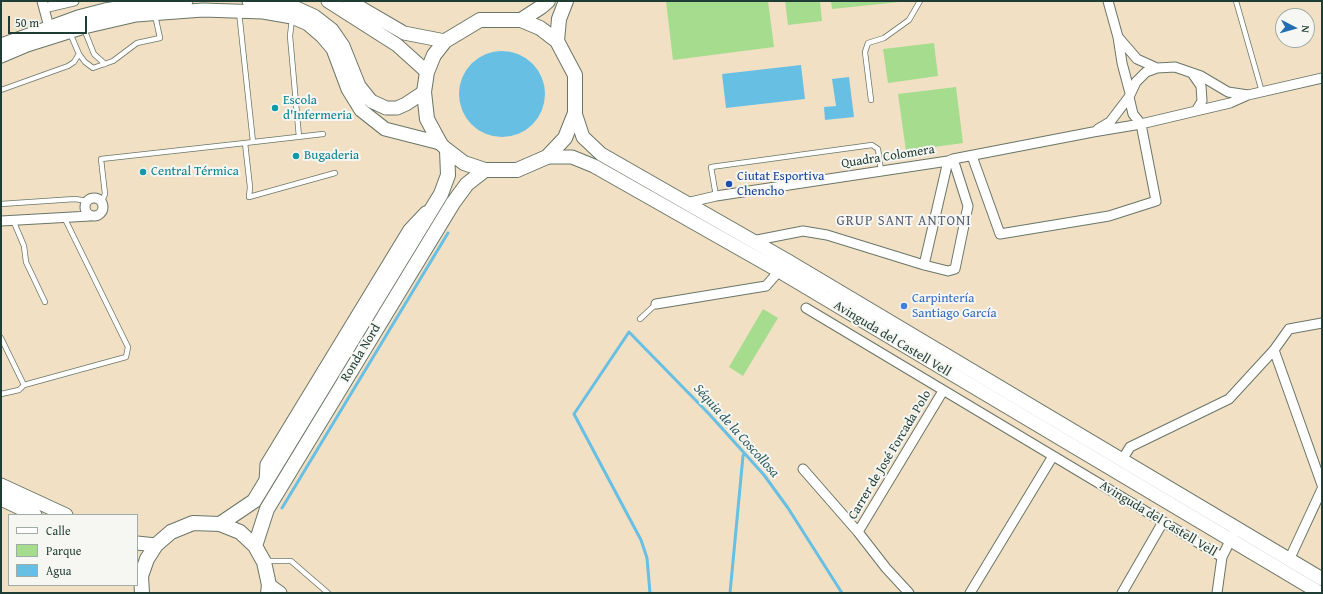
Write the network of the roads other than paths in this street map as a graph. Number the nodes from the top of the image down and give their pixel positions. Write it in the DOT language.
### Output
graph roads {
  1 [pos="74,1"];
  2 [pos="186,1"];
  3 [pos="248,1"];
  4 [pos="328,1"];
  5 [pos="349,1"];
  6 [pos="548,1"];
  7 [pos="566,1"];
  8 [pos="920,1"];
  9 [pos="1108,1"];
  10 [pos="1236,1"];
  11 [pos="135,2"];
  12 [pos="263,2"];
  13 [pos="43,4"];
  14 [pos="239,11"];
  15 [pos="155,13"];
  16 [pos="292,17"];
  17 [pos="521,20"];
  18 [pos="49,27"];
  19 [pos="84,27"];
  20 [pos="69,31"];
  21 [pos="1118,37"];
  22 [pos="445,41"];
  23 [pos="557,41"];
  24 [pos="1,45"];
  25 [pos="79,54"];
  26 [pos="1,56"];
  27 [pos="105,64"];
  28 [pos="1157,68"];
  29 [pos="427,72"];
  30 [pos="1191,72"];
  31 [pos="1322,78"];
  32 [pos="1,90"];
  33 [pos="424,92"];
  34 [pos="1262,92"];
  35 [pos="1130,95"];
  36 [pos="1248,95"];
  37 [pos="871,100"];
  38 [pos="1196,111"];
  39 [pos="576,113"];
  40 [pos="1141,124"];
  41 [pos="1093,132"];
  42 [pos="324,134"];
  43 [pos="299,137"];
  44 [pos="253,142"];
  45 [pos="244,143"];
  46 [pos="443,146"];
  47 [pos="972,156"];
  48 [pos="547,157"];
  49 [pos="951,160"];
  50 [pos="484,170"];
  51 [pos="881,171"];
  52 [pos="335,173"];
  53 [pos="716,196"];
  54 [pos="102,201"];
  55 [pos="686,203"];
  56 [pos="1,204"];
  57 [pos="86,204"];
  58 [pos="66,216"];
  59 [pos="90,216"];
  60 [pos="13,220"];
  61 [pos="1,221"];
  62 [pos="752,241"];
  63 [pos="924,266"];
  64 [pos="779,271"];
  65 [pos="45,302"];
  66 [pos="656,304"];
  67 [pos="806,308"];
  68 [pos="847,312"];
  69 [pos="640,319"];
  70 [pos="1322,323"];
  71 [pos="837,327"];
  72 [pos="1,338"];
  73 [pos="1274,350"];
  74 [pos="24,385"];
  75 [pos="944,391"];
  76 [pos="1,394"];
  77 [pos="1053,456"];
  78 [pos="1122,460"];
  79 [pos="803,469"];
  80 [pos="1,485"];
  81 [pos="1322,485"];
  82 [pos="1322,489"];
  83 [pos="1,499"];
  84 [pos="33,514"];
  85 [pos="64,514"];
  86 [pos="1163,522"];
  87 [pos="220,524"];
  88 [pos="858,532"];
  89 [pos="1233,534"];
  90 [pos="138,543"];
  91 [pos="156,545"];
  92 [pos="256,546"];
  93 [pos="1222,557"];
  94 [pos="264,562"];
  95 [pos="1286,566"];
  96 [pos="139,574"];
  97 [pos="1322,579"];
  98 [pos="273,590"];
  99 [pos="142,593"];
  100 [pos="328,593"];
  101 [pos="910,593"];
  102 [pos="970,593"];
  103 [pos="1122,593"];
  104 [pos="1217,593"];
  105 [pos="1320,593"];
  1 -- 13 [label="street"];
  2 -- 11 [label="main road"];
  3 -- 12 [label="main road"];
  4 -- 29 [label="main road"];
  5 -- 22 [label="main road"];
  6 -- 17 [label="main road"];
  7 -- 23 [label="main road"];
  8 -- 37 [label="lane"];
  9 -- 21 [label="street"];
  10 -- 34 [label="lane"];
  11 -- 18 [label="main road"];
  12 -- 33 [label="main road"];
  13 -- 18 [label="street"];
  14 -- 15 [label="main road"];
  14 -- 16 [label="main road"];
  14 -- 44 [label="lane"];
  15 -- 19 [label="main road"];
  15 -- 27 [label="lane"];
  16 -- 43 [label="lane"];
  16 -- 46 [label="main road"];
  17 -- 22 [label="main road"];
  17 -- 23 [label="main road"];
  18 -- 24 [label="main road"];
  19 -- 20 [label="main road"];
  19 -- 27 [label="lane"];
  20 -- 25 [label="lane"];
  20 -- 26 [label="main road"];
  21 -- 28 [label="street"];
  21 -- 35 [label="street"];
  22 -- 29 [label="main road"];
  23 -- 39 [label="main road"];
  25 -- 27 [label="lane"];
  25 -- 32 [label="lane"];
  28 -- 30 [label="street, Quadra Colomera"];
  28 -- 35 [label="street, Quadra Colomera"];
  29 -- 33 [label="main road"];
  30 -- 36 [label="street, Quadra Colomera"];
  30 -- 38 [label="street"];
  31 -- 34 [label="street, Quadra Colomera"];
  33 -- 46 [label="main road"];
  34 -- 36 [label="street, Quadra Colomera"];
  35 -- 40 [label="street"];
  35 -- 41 [label="street, Quadra Colomera"];
  36 -- 38 [label="street, Quadra Colomera"];
  38 -- 40 [label="street, Quadra Colomera"];
  39 -- 48 [label="main road"];
  39 -- 55 [label="main road, Avinguda del Castell Vell"];
  40 -- 41 [label="street, Quadra Colomera"];
  40 -- 47 [label="street"];
  41 -- 47 [label="street, Quadra Colomera"];
  42 -- 43 [label="lane"];
  43 -- 44 [label="lane"];
  44 -- 45 [label="lane"];
  45 -- 52 [label="lane"];
  45 -- 54 [label="lane"];
  46 -- 50 [label="main road"];
  46 -- 87 [label="main road, Ronda Nord"];
  47 -- 49 [label="street, Quadra Colomera"];
  48 -- 50 [label="main road"];
  48 -- 64 [label="main road, Avinguda del Castell Vell"];
  49 -- 51 [label="street, Quadra Colomera"];
  49 -- 63 [label="street"];
  49 -- 63 [label="street"];
  50 -- 92 [label="main road, Ronda Nord"];
  51 -- 53 [label="street, Quadra Colomera"];
  51 -- 53 [label="lane"];
  53 -- 55 [label="street, Quadra Colomera"];
  54 -- 57 [label="street"];
  54 -- 59 [label="street"];
  55 -- 62 [label="main road, Avinguda del Castell Vell"];
  56 -- 57 [label="lane"];
  57 -- 58 [label="street"];
  57 -- 59 [label="street"];
  58 -- 59 [label="street"];
  58 -- 60 [label="street"];
  58 -- 74 [label="lane"];
  60 -- 61 [label="street"];
  60 -- 65 [label="lane"];
  62 -- 63 [label="street"];
  62 -- 78 [label="main road, Avinguda del Castell Vell"];
  64 -- 66 [label="street"];
  64 -- 68 [label="main road, Avinguda del Castell Vell"];
  66 -- 69 [label="lane"];
  67 -- 71 [label="street, Avinguda del Castell Vell"];
  68 -- 71 [label="street"];
  68 -- 89 [label="main road, Avinguda del Castell Vell"];
  70 -- 73 [label="street"];
  71 -- 75 [label="street, Avinguda del Castell Vell"];
  72 -- 74 [label="lane"];
  73 -- 78 [label="street"];
  73 -- 81 [label="street"];
  74 -- 76 [label="lane"];
  75 -- 77 [label="street, Avinguda del Castell Vell"];
  75 -- 88 [label="street, Carrer de José Forcada Polo"];
  77 -- 86 [label="street, Avinguda del Castell Vell"];
  77 -- 102 [label="street"];
  78 -- 89 [label="main road, Avinguda del Castell Vell"];
  79 -- 88 [label="street"];
  80 -- 85 [label="main road"];
  82 -- 95 [label="street"];
  83 -- 84 [label="main road"];
  86 -- 93 [label="street, Avinguda del Castell Vell"];
  86 -- 103 [label="street"];
  87 -- 91 [label="main road"];
  87 -- 92 [label="main road"];
  88 -- 101 [label="street"];
  89 -- 93 [label="street"];
  89 -- 95 [label="main road, Avinguda del Castell Vell"];
  90 -- 91 [label="main road"];
  91 -- 96 [label="main road"];
  92 -- 94 [label="main road"];
  93 -- 104 [label="street"];
  94 -- 98 [label="main road"];
  94 -- 100 [label="lane"];
  95 -- 97 [label="main road, Avinguda del Castell Vell"];
  95 -- 105 [label="main road, Avinguda del Castell Vell"];
  96 -- 99 [label="main road"];
}
